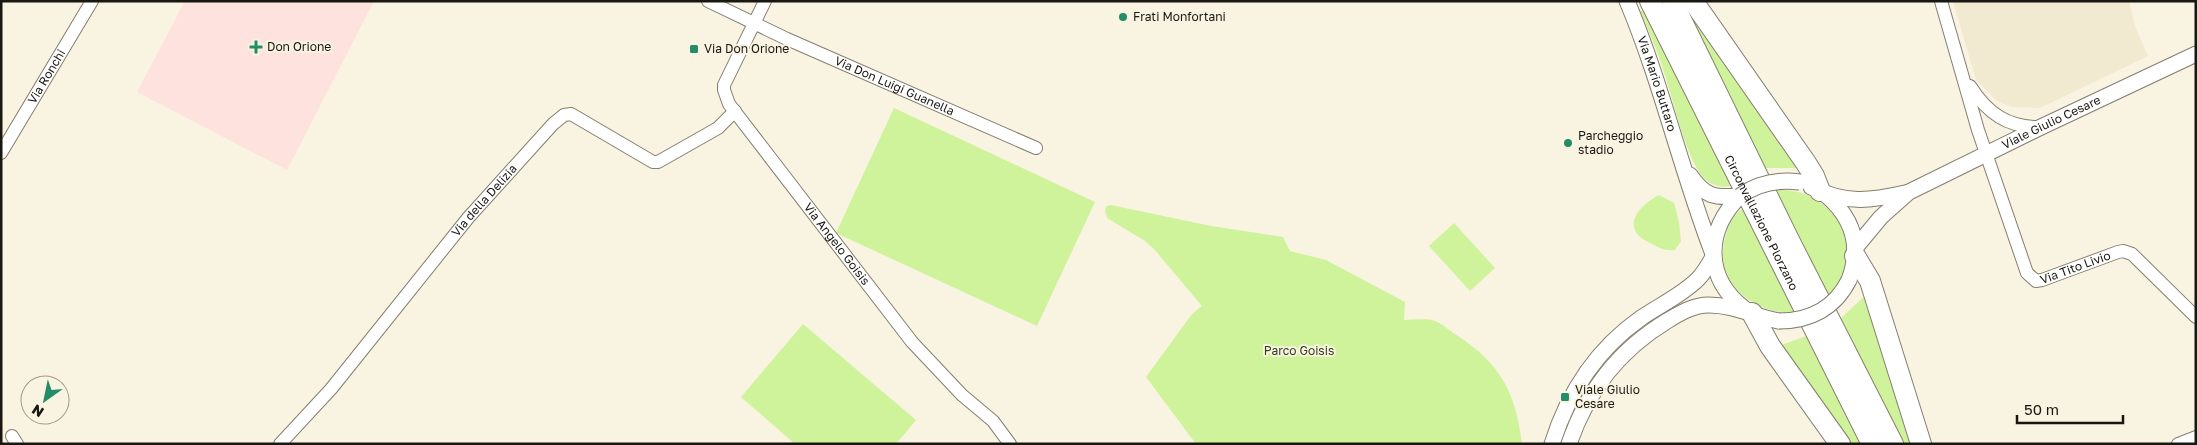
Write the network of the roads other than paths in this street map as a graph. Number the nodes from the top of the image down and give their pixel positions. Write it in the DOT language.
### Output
graph roads {
  1 [pos="92,1"];
  2 [pos="708,1"];
  3 [pos="765,1"];
  4 [pos="1627,1"];
  5 [pos="1650,1"];
  6 [pos="1672,1"];
  7 [pos="1693,1"];
  8 [pos="1941,1"];
  9 [pos="754,23"];
  10 [pos="2196,54"];
  11 [pos="1963,75"];
  12 [pos="735,111"];
  13 [pos="2041,126"];
  14 [pos="1036,148"];
  15 [pos="1,153"];
  16 [pos="1985,154"];
  17 [pos="1683,165"];
  18 [pos="1822,192"];
  19 [pos="1909,192"];
  20 [pos="1740,196"];
  21 [pos="1856,252"];
  22 [pos="1713,256"];
  23 [pos="1750,312"];
  24 [pos="2196,317"];
  25 [pos="2196,437"];
  26 [pos="280,444"];
  27 [pos="1010,444"];
  28 [pos="1552,444"];
  29 [pos="1569,444"];
  30 [pos="1840,444"];
  31 [pos="1872,444"];
  32 [pos="1893,444"];
  33 [pos="1921,444"];
  34 [pos="2178,444"];
  1 -- 15 [label="street, Via Ronchi"];
  2 -- 9 [label="street"];
  3 -- 9 [label="street, Via Angelo Goisis"];
  4 -- 17 [label="street, Via Mario Buttaro"];
  5 -- 31 [label="highway, Circonvallazione Plorzano"];
  6 -- 32 [label="highway, Circonvallazione Plorzano"];
  7 -- 18 [label="highway"];
  8 -- 11 [label="street"];
  9 -- 12 [label="street, Via Angelo Goisis"];
  9 -- 14 [label="street, Via Don Luigi Guanella"];
  10 -- 13 [label="street, Viale Giulio Cesare"];
  11 -- 13 [label="street"];
  11 -- 16 [label="street"];
  12 -- 26 [label="street, Via della Delizia"];
  12 -- 27 [label="street, Via Angelo Goisis"];
  13 -- 16 [label="street, Viale Giulio Cesare"];
  16 -- 19 [label="street, Viale Giulio Cesare"];
  16 -- 24 [label="street, Via Tito Livio"];
  17 -- 20 [label="street, Via Mario Buttaro"];
  17 -- 22 [label="street, Via Mario Buttaro"];
  18 -- 19 [label="street, Viale Giulio Cesare"];
  18 -- 20 [label="street, Viale Giulio Cesare, bridge"];
  18 -- 21 [label="street, Viale Giulio Cesare"];
  19 -- 21 [label="street, Viale Giulio Cesare"];
  20 -- 22 [label="street, Viale Giulio Cesare"];
  21 -- 23 [label="street, Viale Giulio Cesare, bridge"];
  21 -- 33 [label="highway"];
  22 -- 23 [label="street, Viale Giulio Cesare"];
  22 -- 28 [label="street, Viale Giulio Cesare"];
  23 -- 29 [label="street, Viale Giulio Cesare"];
  23 -- 30 [label="highway"];
  25 -- 34 [label="street"];
}
